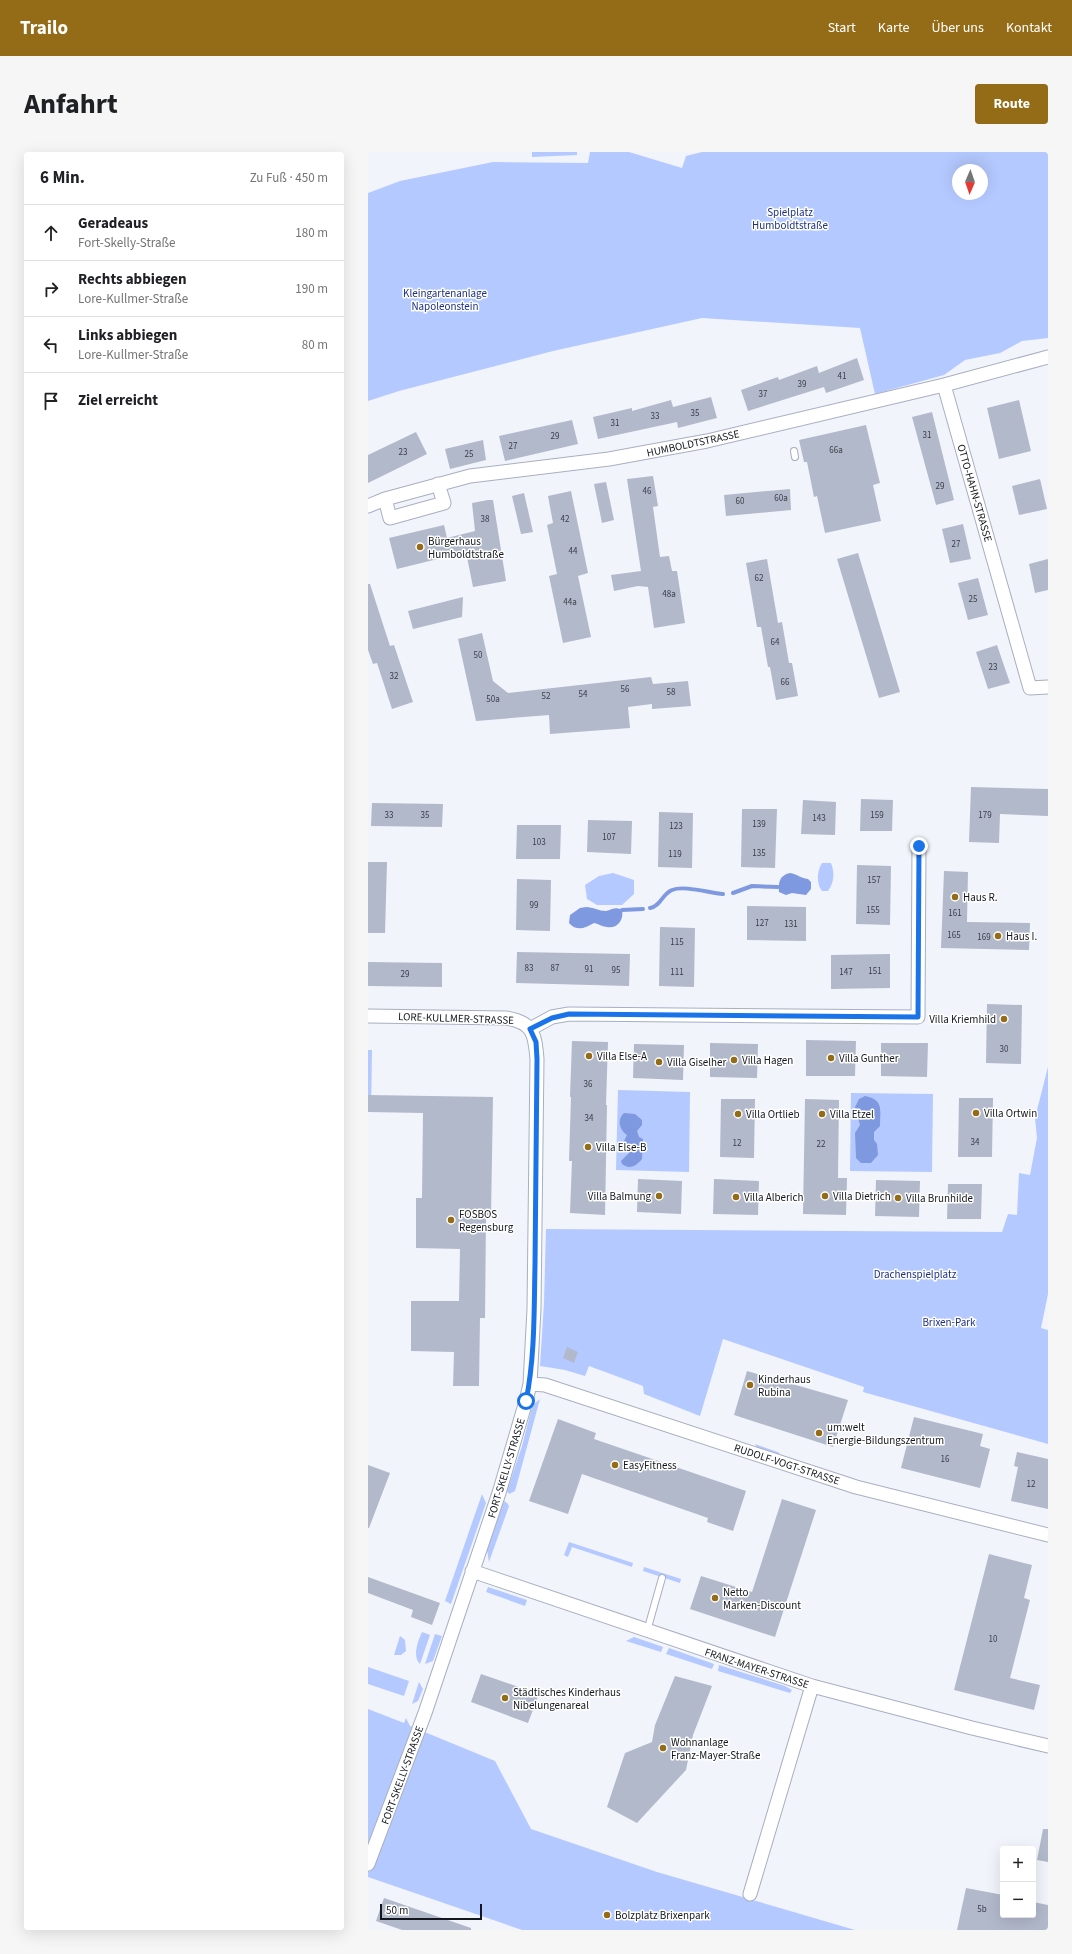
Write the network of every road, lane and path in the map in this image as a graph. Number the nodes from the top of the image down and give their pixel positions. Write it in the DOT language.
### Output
graph roads {
  1 [pos="1048,356"];
  2 [pos="944,385"];
  3 [pos="438,484"];
  4 [pos="385,499"];
  5 [pos="368,506"];
  6 [pos="1048,687"];
  7 [pos="919,846"];
  8 [pos="368,1016"];
  9 [pos="530,1029"];
  10 [pos="530,1384"];
  11 [pos="1048,1536"];
  12 [pos="472,1571"];
  13 [pos="662,1578"];
  14 [pos="647,1631"];
  15 [pos="812,1686"];
  16 [pos="1048,1746"];
  17 [pos="368,1864"];
  18 [pos="750,1894"];
  1 -- 2 [label="street"];
  2 -- 3 [label="street, HUMBOLDTSTRASSE"];
  2 -- 6 [label="street, OTTO-HAHN-STRASSE"];
  3 -- 4 [label="street, HUMBOLDTSTRASSE"];
  3 -- 4 [label="street"];
  4 -- 5 [label="street, HUMBOLDTSTRASSE"];
  7 -- 9 [label="street"];
  8 -- 9 [label="street, LORE-KULLMER-STRASSE"];
  9 -- 10 [label="street, FORT-SKELLY-STRASSE"];
  10 -- 11 [label="street, RUDOLF-VOGT-STRASSE"];
  10 -- 12 [label="street, FORT-SKELLY-STRASSE"];
  12 -- 14 [label="street, FRANZ-MAYER-STRASSE"];
  12 -- 17 [label="street, FORT-SKELLY-STRASSE"];
  13 -- 14 [label="lane"];
  14 -- 15 [label="street, FRANZ-MAYER-STRASSE"];
  15 -- 16 [label="street, FRANZ-MAYER-STRASSE"];
  15 -- 18 [label="street"];
}
